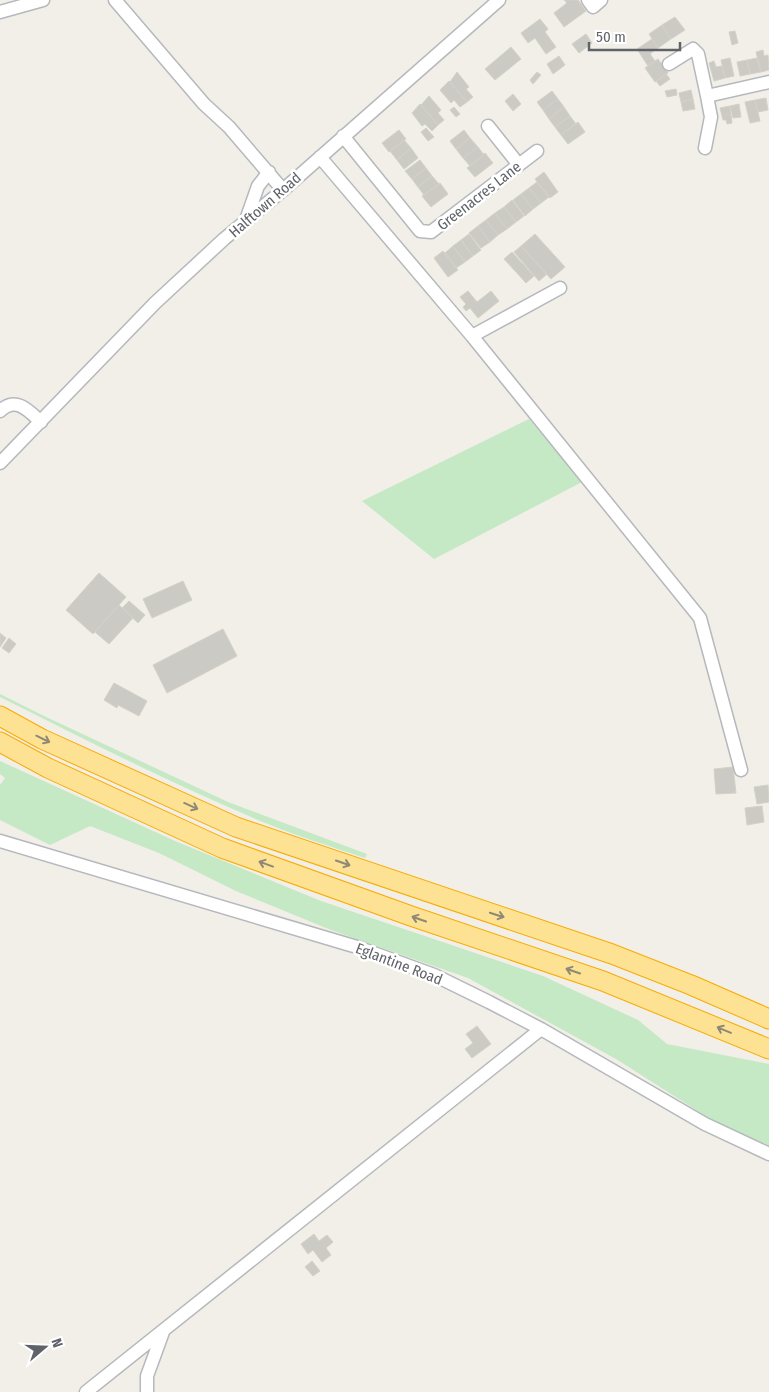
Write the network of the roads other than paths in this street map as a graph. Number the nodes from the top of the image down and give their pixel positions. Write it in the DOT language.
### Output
graph roads {
  1 [pos="43,0"];
  2 [pos="115,0"];
  3 [pos="499,0"];
  4 [pos="588,0"];
  5 [pos="601,0"];
  6 [pos="0,12"];
  7 [pos="669,64"];
  8 [pos="769,82"];
  9 [pos="706,96"];
  10 [pos="488,126"];
  11 [pos="343,136"];
  12 [pos="705,148"];
  13 [pos="536,151"];
  14 [pos="320,157"];
  15 [pos="519,165"];
  16 [pos="269,172"];
  17 [pos="283,190"];
  18 [pos="246,221"];
  19 [pos="560,288"];
  20 [pos="472,336"];
  21 [pos="0,411"];
  22 [pos="41,422"];
  23 [pos="0,463"];
  24 [pos="0,716"];
  25 [pos="0,742"];
  26 [pos="741,770"];
  27 [pos="0,841"];
  28 [pos="769,1019"];
  29 [pos="541,1029"];
  30 [pos="769,1049"];
  31 [pos="769,1154"];
  32 [pos="162,1332"];
  33 [pos="86,1392"];
  34 [pos="148,1392"];
  1 -- 6 [label="street"];
  2 -- 16 [label="street"];
  3 -- 11 [label="street, Halftown Road"];
  4 -- 5 [label="street"];
  7 -- 9 [label="street"];
  8 -- 9 [label="street"];
  9 -- 12 [label="street"];
  10 -- 15 [label="street"];
  11 -- 14 [label="street, Halftown Road"];
  11 -- 15 [label="street, Greenacres Lane"];
  13 -- 15 [label="street, Greenacres Lane"];
  14 -- 17 [label="street, Halftown Road"];
  14 -- 20 [label="street"];
  16 -- 17 [label="street"];
  16 -- 18 [label="street"];
  17 -- 18 [label="street, Halftown Road"];
  18 -- 22 [label="street, Halftown Road"];
  19 -- 20 [label="street"];
  20 -- 26 [label="street"];
  21 -- 22 [label="street"];
  22 -- 23 [label="street, Halftown Road"];
  24 -- 28 [label="highway, one-way"];
  30 -- 25 [label="highway, one-way"];
  27 -- 29 [label="street, Eglantine Road"];
  29 -- 31 [label="street, Eglantine Road"];
  29 -- 32 [label="street"];
  32 -- 33 [label="street"];
  32 -- 34 [label="street"];
}
